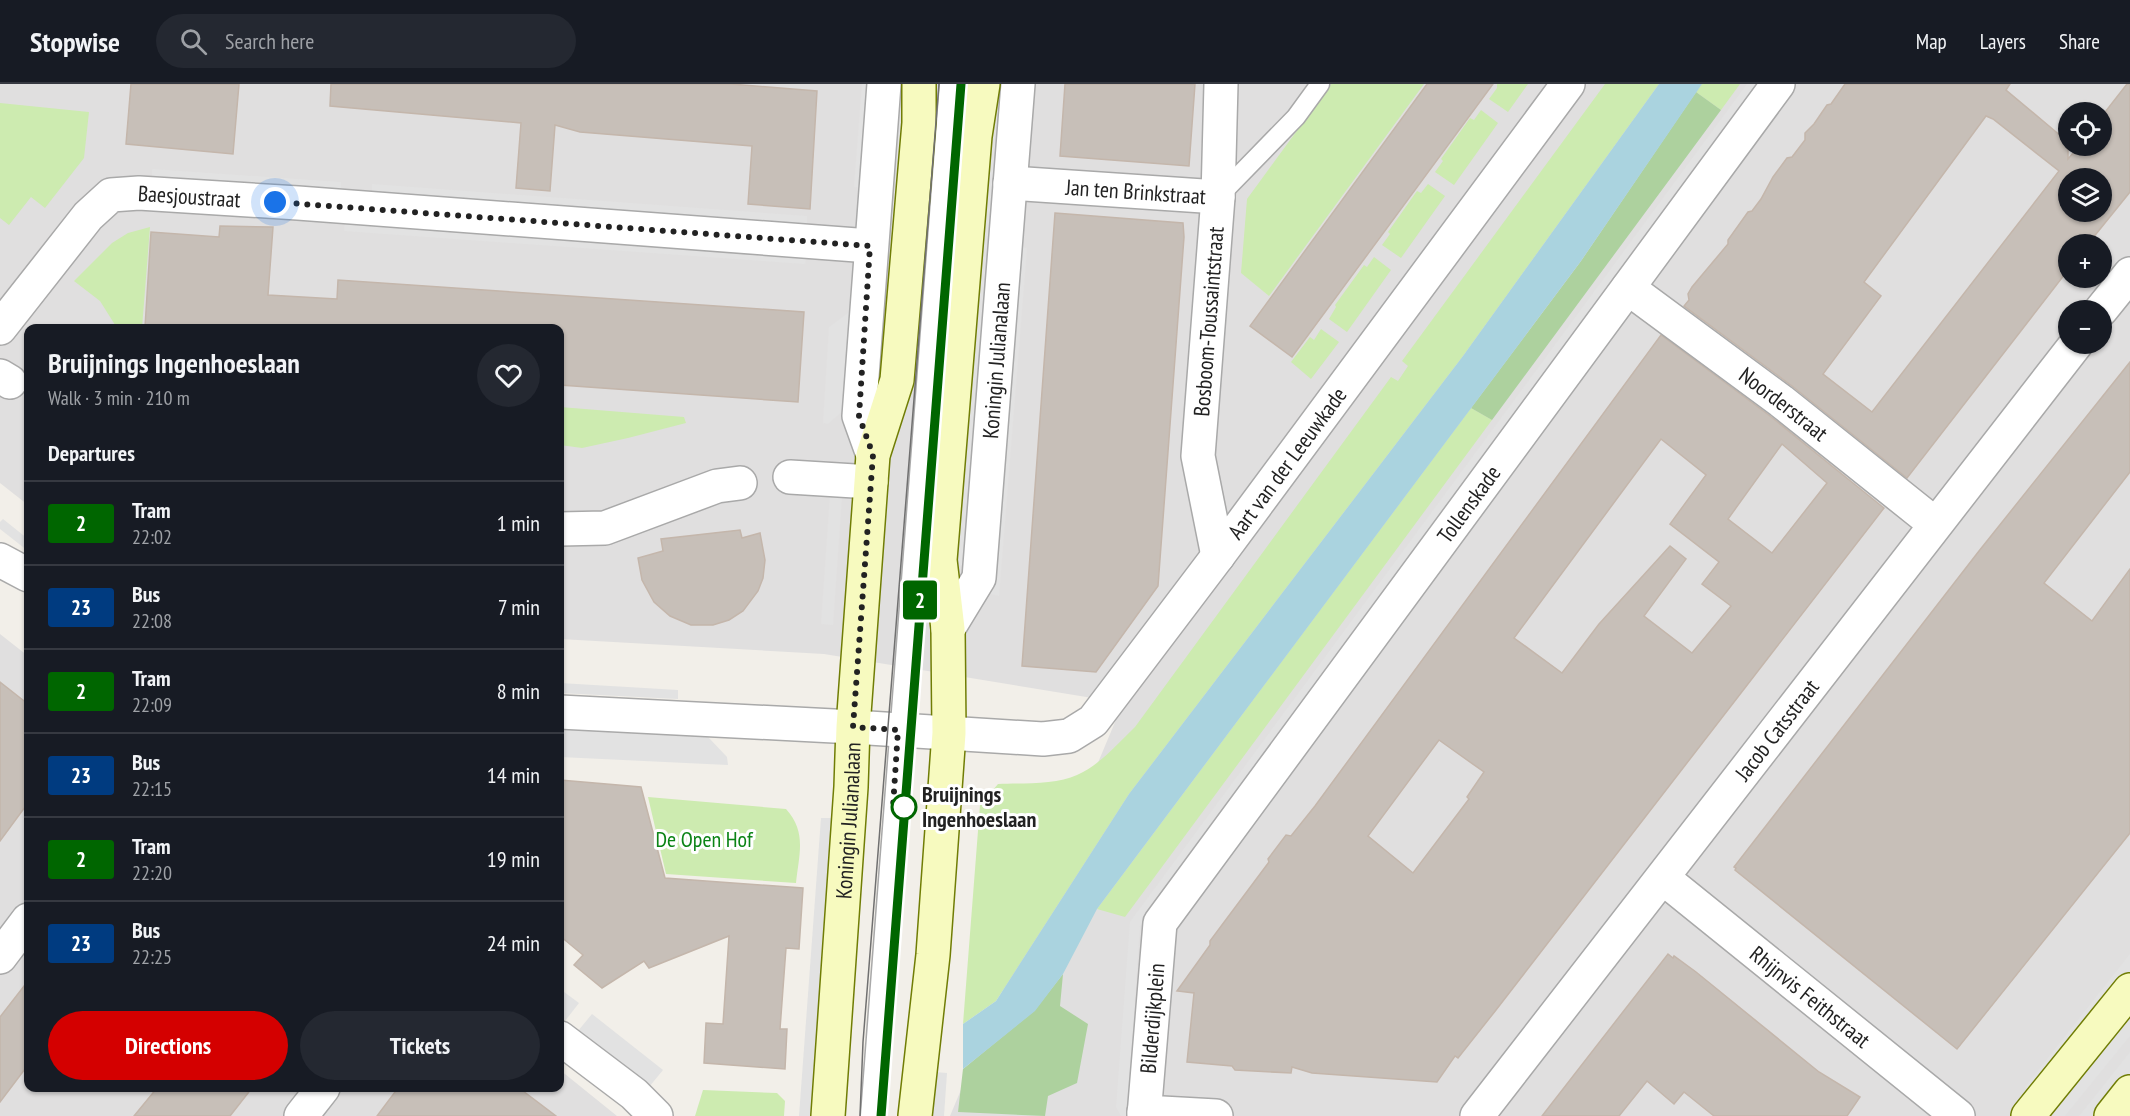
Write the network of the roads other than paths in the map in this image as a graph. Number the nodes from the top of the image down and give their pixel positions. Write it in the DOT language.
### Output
graph roads {
  1 [pos="884,84"];
  2 [pos="919,84"];
  3 [pos="949,84"];
  4 [pos="983,84"];
  5 [pos="1018,84"];
  6 [pos="1221,84"];
  7 [pos="1320,84"];
  8 [pos="1568,84"];
  9 [pos="1778,84"];
  10 [pos="1010,183"];
  11 [pos="1218,197"];
  12 [pos="870,246"];
  13 [pos="2130,274"];
  14 [pos="1628,288"];
  15 [pos="10,294"];
  16 [pos="2109,300"];
  17 [pos="0,328"];
  18 [pos="2068,354"];
  19 [pos="872,469"];
  20 [pos="790,477"];
  21 [pos="740,483"];
  22 [pos="1935,524"];
  23 [pos="564,529"];
  24 [pos="1218,556"];
  25 [pos="0,560"];
  26 [pos="24,573"];
  27 [pos="948,629"];
  28 [pos="564,712"];
  29 [pos="853,727"];
  30 [pos="898,730"];
  31 [pos="949,733"];
  32 [pos="1663,878"];
  33 [pos="1160,923"];
  34 [pos="24,925"];
  35 [pos="0,957"];
  36 [pos="2130,990"];
  37 [pos="564,1041"];
  38 [pos="320,1092"];
  39 [pos="2130,1092"];
  40 [pos="645,1105"];
  41 [pos="1144,1114"];
  42 [pos="301,1116"];
  43 [pos="828,1116"];
  44 [pos="870,1116"];
  45 [pos="915,1116"];
  46 [pos="1216,1116"];
  47 [pos="1477,1116"];
  48 [pos="1958,1116"];
  49 [pos="2028,1116"];
  50 [pos="2111,1116"];
  1 -- 12 [label="street, Koningin Julianalaan"];
  2 -- 19 [label="main road, Koningin Julianalaan"];
  3 -- 30 [label="lane, Koningin Julianalaan"];
  4 -- 27 [label="main road, Koningin Julianalaan"];
  5 -- 10 [label="street, Koningin Julianalaan"];
  6 -- 11 [label="street, Bosboom-Toussaintstraat"];
  7 -- 11 [label="lane, Jan ten Brinkstraat"];
  8 -- 24 [label="street, Aart van der Leeuwkade"];
  9 -- 14 [label="street, Tollenskade"];
  10 -- 11 [label="street, Jan ten Brinkstraat"];
  10 -- 27 [label="street, Koningin Julianalaan"];
  11 -- 24 [label="street, Bosboom-Toussaintstraat"];
  12 -- 15 [label="street, Baesjoustraat"];
  12 -- 19 [label="street, Koningin Julianalaan"];
  13 -- 16 [label="street"];
  14 -- 22 [label="street, Noorderstraat"];
  14 -- 33 [label="street, Tollenskade"];
  15 -- 17 [label="street, Baesjoustraat"];
  18 -- 22 [label="street, Jacob Catsstraat"];
  19 -- 20 [label="street"];
  19 -- 29 [label="main road, Koningin Julianalaan"];
  21 -- 23 [label="street"];
  22 -- 32 [label="street, Jacob Catsstraat"];
  24 -- 31 [label="street, Aart van der Leeuwkade"];
  25 -- 26 [label="street"];
  27 -- 31 [label="main road, Koningin Julianalaan"];
  28 -- 29 [label="street"];
  29 -- 30 [label="street, Aart van der Leeuwkade"];
  29 -- 43 [label="main road, Koningin Julianalaan"];
  30 -- 31 [label="street, Aart van der Leeuwkade"];
  30 -- 44 [label="lane, Koningin Julianalaan"];
  31 -- 45 [label="main road, Koningin Julianalaan"];
  32 -- 47 [label="street, Jacob Catsstraat"];
  32 -- 48 [label="street, Rhijnvis Feithstraat"];
  33 -- 41 [label="street, Bilderdijkplein"];
  34 -- 35 [label="street"];
  36 -- 49 [label="main road"];
  37 -- 40 [label="street"];
  38 -- 42 [label="street"];
  39 -- 50 [label="main road"];
  41 -- 46 [label="street"];
}
